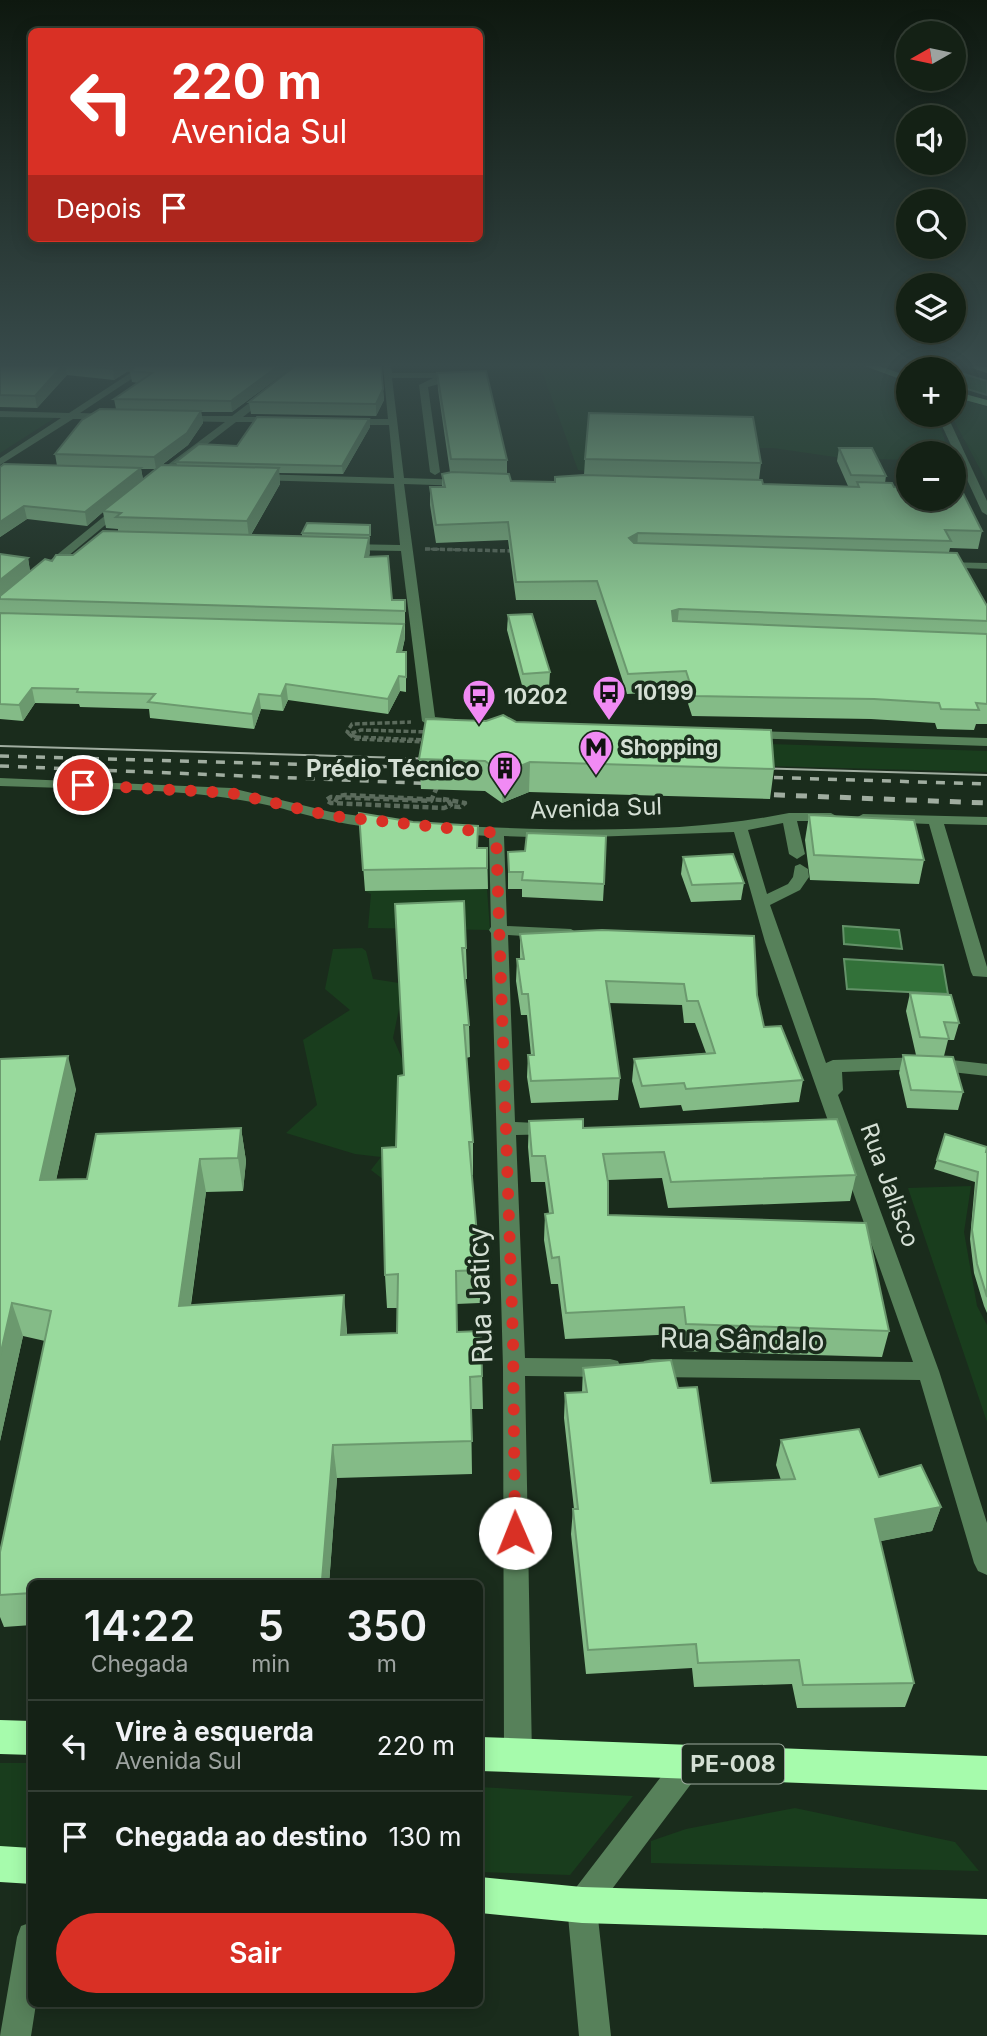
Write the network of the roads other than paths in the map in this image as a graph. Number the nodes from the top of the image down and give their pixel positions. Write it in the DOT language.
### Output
graph roads {
  1 [pos="178,461"];
  2 [pos="398,461"];
  3 [pos="433,461"];
  4 [pos="963,461"];
  5 [pos="0,471"];
  6 [pos="13,472"];
  7 [pos="435,472"];
  8 [pos="147,475"];
  9 [pos="160,475"];
  10 [pos="173,475"];
  11 [pos="240,477"];
  12 [pos="399,481"];
  13 [pos="482,484"];
  14 [pos="141,491"];
  15 [pos="967,496"];
  16 [pos="980,497"];
  17 [pos="131,499"];
  18 [pos="987,512"];
  19 [pos="83,539"];
  20 [pos="96,539"];
  21 [pos="339,546"];
  22 [pos="406,548"];
  23 [pos="933,565"];
  24 [pos="987,566"];
  25 [pos="41,573"];
  26 [pos="404,633"];
  27 [pos="418,633"];
  28 [pos="461,722"];
  29 [pos="737,734"];
  30 [pos="987,742"];
  31 [pos="0,782"];
  32 [pos="562,817"];
  33 [pos="789,817"];
  34 [pos="935,819"];
  35 [pos="987,821"];
  36 [pos="392,824"];
  37 [pos="740,827"];
  38 [pos="441,829"];
  39 [pos="496,833"];
  40 [pos="561,834"];
  41 [pos="762,903"];
  42 [pos="498,930"];
  43 [pos="594,934"];
  44 [pos="987,972"];
  45 [pos="987,1070"];
  46 [pos="835,1108"];
  47 [pos="507,1128"];
  48 [pos="577,1129"];
  49 [pos="815,1133"];
  50 [pos="843,1133"];
  51 [pos="514,1367"];
  52 [pos="928,1371"];
  53 [pos="987,1563"];
  54 [pos="0,1737"];
  55 [pos="28,1738"];
  56 [pos="483,1754"];
  57 [pos="518,1756"];
  58 [pos="690,1762"];
  59 [pos="987,1773"];
  60 [pos="0,1864"];
  61 [pos="28,1866"];
  62 [pos="483,1895"];
  63 [pos="582,1905"];
  64 [pos="987,1917"];
  65 [pos="28,1960"];
  66 [pos="15,2036"];
  67 [pos="595,2036"];
  1 -- 9 [label="street"];
  2 -- 12 [label="street"];
  3 -- 7 [label="street"];
  4 -- 16 [label="street"];
  5 -- 6 [label="street"];
  8 -- 9 [label="street"];
  9 -- 10 [label="street"];
  9 -- 14 [label="street"];
  11 -- 12 [label="street"];
  12 -- 13 [label="street"];
  12 -- 22 [label="street"];
  15 -- 16 [label="street"];
  16 -- 18 [label="street"];
  17 -- 19 [label="street"];
  19 -- 20 [label="street"];
  19 -- 25 [label="street"];
  21 -- 22 [label="street"];
  22 -- 27 [label="street"];
  23 -- 24 [label="street"];
  26 -- 27 [label="street"];
  27 -- 28 [label="street"];
  29 -- 30 [label="street"];
  31 -- 36 [label="street"];
  32 -- 40 [label="street"];
  33 -- 34 [label="street, Avenida Sul"];
  33 -- 37 [label="street, Avenida Sul"];
  33 -- 41 [label="street"];
  34 -- 35 [label="street, Avenida Sul"];
  34 -- 44 [label="street"];
  37 -- 40 [label="street, Avenida Sul"];
  37 -- 41 [label="street, Rua Jalisco"];
  38 -- 39 [label="street, Avenida Sul"];
  39 -- 40 [label="street, Avenida Sul"];
  39 -- 42 [label="street, Rua Jaticy"];
  41 -- 46 [label="street, Rua Jalisco"];
  42 -- 43 [label="street"];
  42 -- 47 [label="street, Rua Jaticy"];
  45 -- 46 [label="street"];
  46 -- 50 [label="street, Rua Jalisco"];
  47 -- 48 [label="street"];
  47 -- 51 [label="street, Rua Jaticy"];
  49 -- 50 [label="street"];
  50 -- 52 [label="street, Rua Jalisco"];
  51 -- 52 [label="street, Rua Sândalo"];
  51 -- 57 [label="street, Rua Jaticy"];
  52 -- 53 [label="street, Rua Jalisco"];
  54 -- 55 [label="highway"];
  56 -- 57 [label="highway, PE-008"];
  57 -- 58 [label="highway, PE-008"];
  58 -- 59 [label="highway, PE-008"];
  58 -- 63 [label="street"];
  60 -- 61 [label="highway"];
  62 -- 63 [label="highway"];
  63 -- 64 [label="highway"];
  63 -- 67 [label="street"];
  65 -- 66 [label="street"];
}
